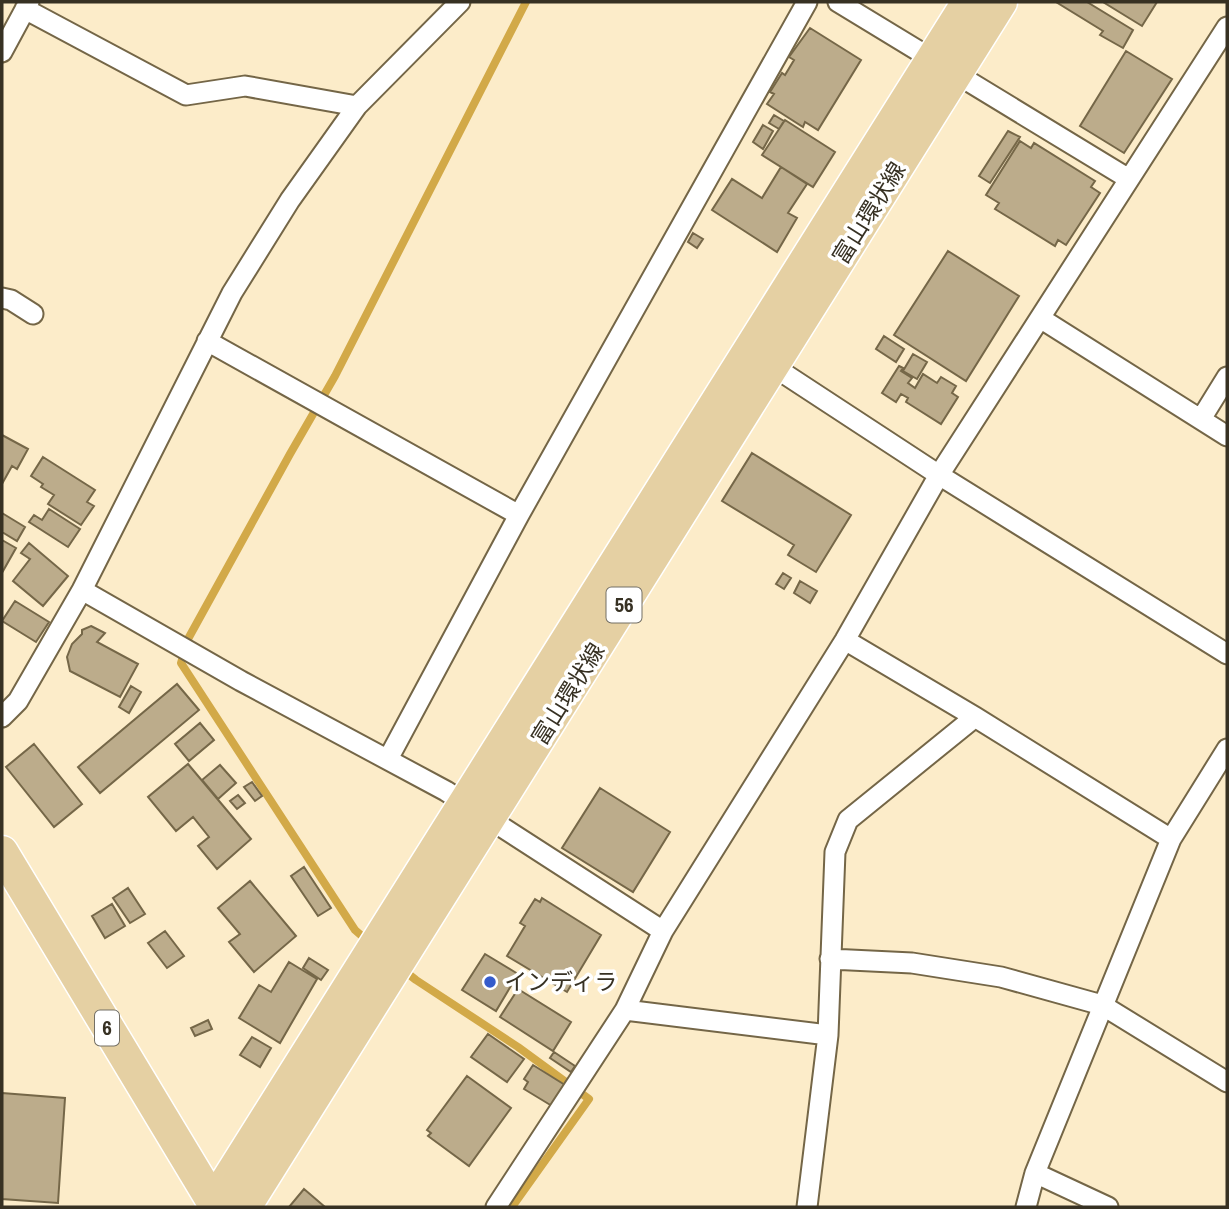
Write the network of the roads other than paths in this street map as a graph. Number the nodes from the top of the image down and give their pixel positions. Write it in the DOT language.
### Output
graph roads {
  1 [pos="460,2"];
  2 [pos="807,2"];
  3 [pos="838,2"];
  4 [pos="968,2"];
  5 [pos="1001,2"];
  6 [pos="27,5"];
  7 [pos="1227,27"];
  8 [pos="2,52"];
  9 [pos="944,66"];
  10 [pos="357,106"];
  11 [pos="1129,179"];
  12 [pos="2,298"];
  13 [pos="33,314"];
  14 [pos="1040,318"];
  15 [pos="207,341"];
  16 [pos="761,359"];
  17 [pos="1227,377"];
  18 [pos="1201,419"];
  19 [pos="1227,436"];
  20 [pos="939,475"];
  21 [pos="519,515"];
  22 [pos="82,590"];
  23 [pos="845,640"];
  24 [pos="1227,654"];
  25 [pos="2,717"];
  26 [pos="975,717"];
  27 [pos="1227,749"];
  28 [pos="388,759"];
  29 [pos="477,810"];
  30 [pos="1171,839"];
  31 [pos="2,852"];
  32 [pos="663,931"];
  33 [pos="830,959"];
  34 [pos="1102,1005"];
  35 [pos="625,1010"];
  36 [pos="828,1035"];
  37 [pos="1227,1082"];
  38 [pos="1035,1173"];
  39 [pos="215,1205"];
  40 [pos="245,1207"];
  41 [pos="496,1207"];
  42 [pos="807,1207"];
  43 [pos="1026,1207"];
  44 [pos="1108,1207"];
  1 -- 10 [label="street"];
  2 -- 21 [label="street"];
  3 -- 9 [label="street"];
  4 -- 9 [label="main road, 富山環状線 / 56"];
  5 -- 9 [label="main road, 富山環状線 / 56"];
  6 -- 8 [label="street"];
  6 -- 10 [label="street"];
  7 -- 11 [label="street"];
  9 -- 11 [label="street"];
  9 -- 16 [label="main road, 富山環状線 / 56"];
  10 -- 15 [label="street"];
  11 -- 14 [label="street"];
  12 -- 13 [label="street"];
  14 -- 18 [label="street"];
  14 -- 20 [label="street"];
  15 -- 21 [label="street"];
  15 -- 22 [label="street"];
  16 -- 20 [label="street"];
  16 -- 29 [label="main road, 富山環状線 / 56"];
  17 -- 18 [label="street"];
  18 -- 19 [label="street"];
  20 -- 23 [label="street"];
  20 -- 24 [label="street"];
  21 -- 28 [label="street"];
  22 -- 25 [label="street"];
  22 -- 28 [label="street"];
  23 -- 26 [label="street"];
  23 -- 32 [label="street"];
  26 -- 30 [label="street"];
  26 -- 33 [label="street"];
  27 -- 30 [label="street"];
  28 -- 29 [label="street"];
  29 -- 32 [label="street"];
  29 -- 39 [label="main road, 富山環状線 / 56"];
  29 -- 40 [label="main road, 富山環状線 / 56"];
  30 -- 34 [label="street"];
  31 -- 39 [label="main road, 6"];
  32 -- 35 [label="street"];
  33 -- 34 [label="street"];
  33 -- 36 [label="street"];
  34 -- 37 [label="street"];
  34 -- 38 [label="street"];
  35 -- 36 [label="street"];
  35 -- 41 [label="street"];
  36 -- 42 [label="street"];
  38 -- 43 [label="street"];
  38 -- 44 [label="street"];
}
